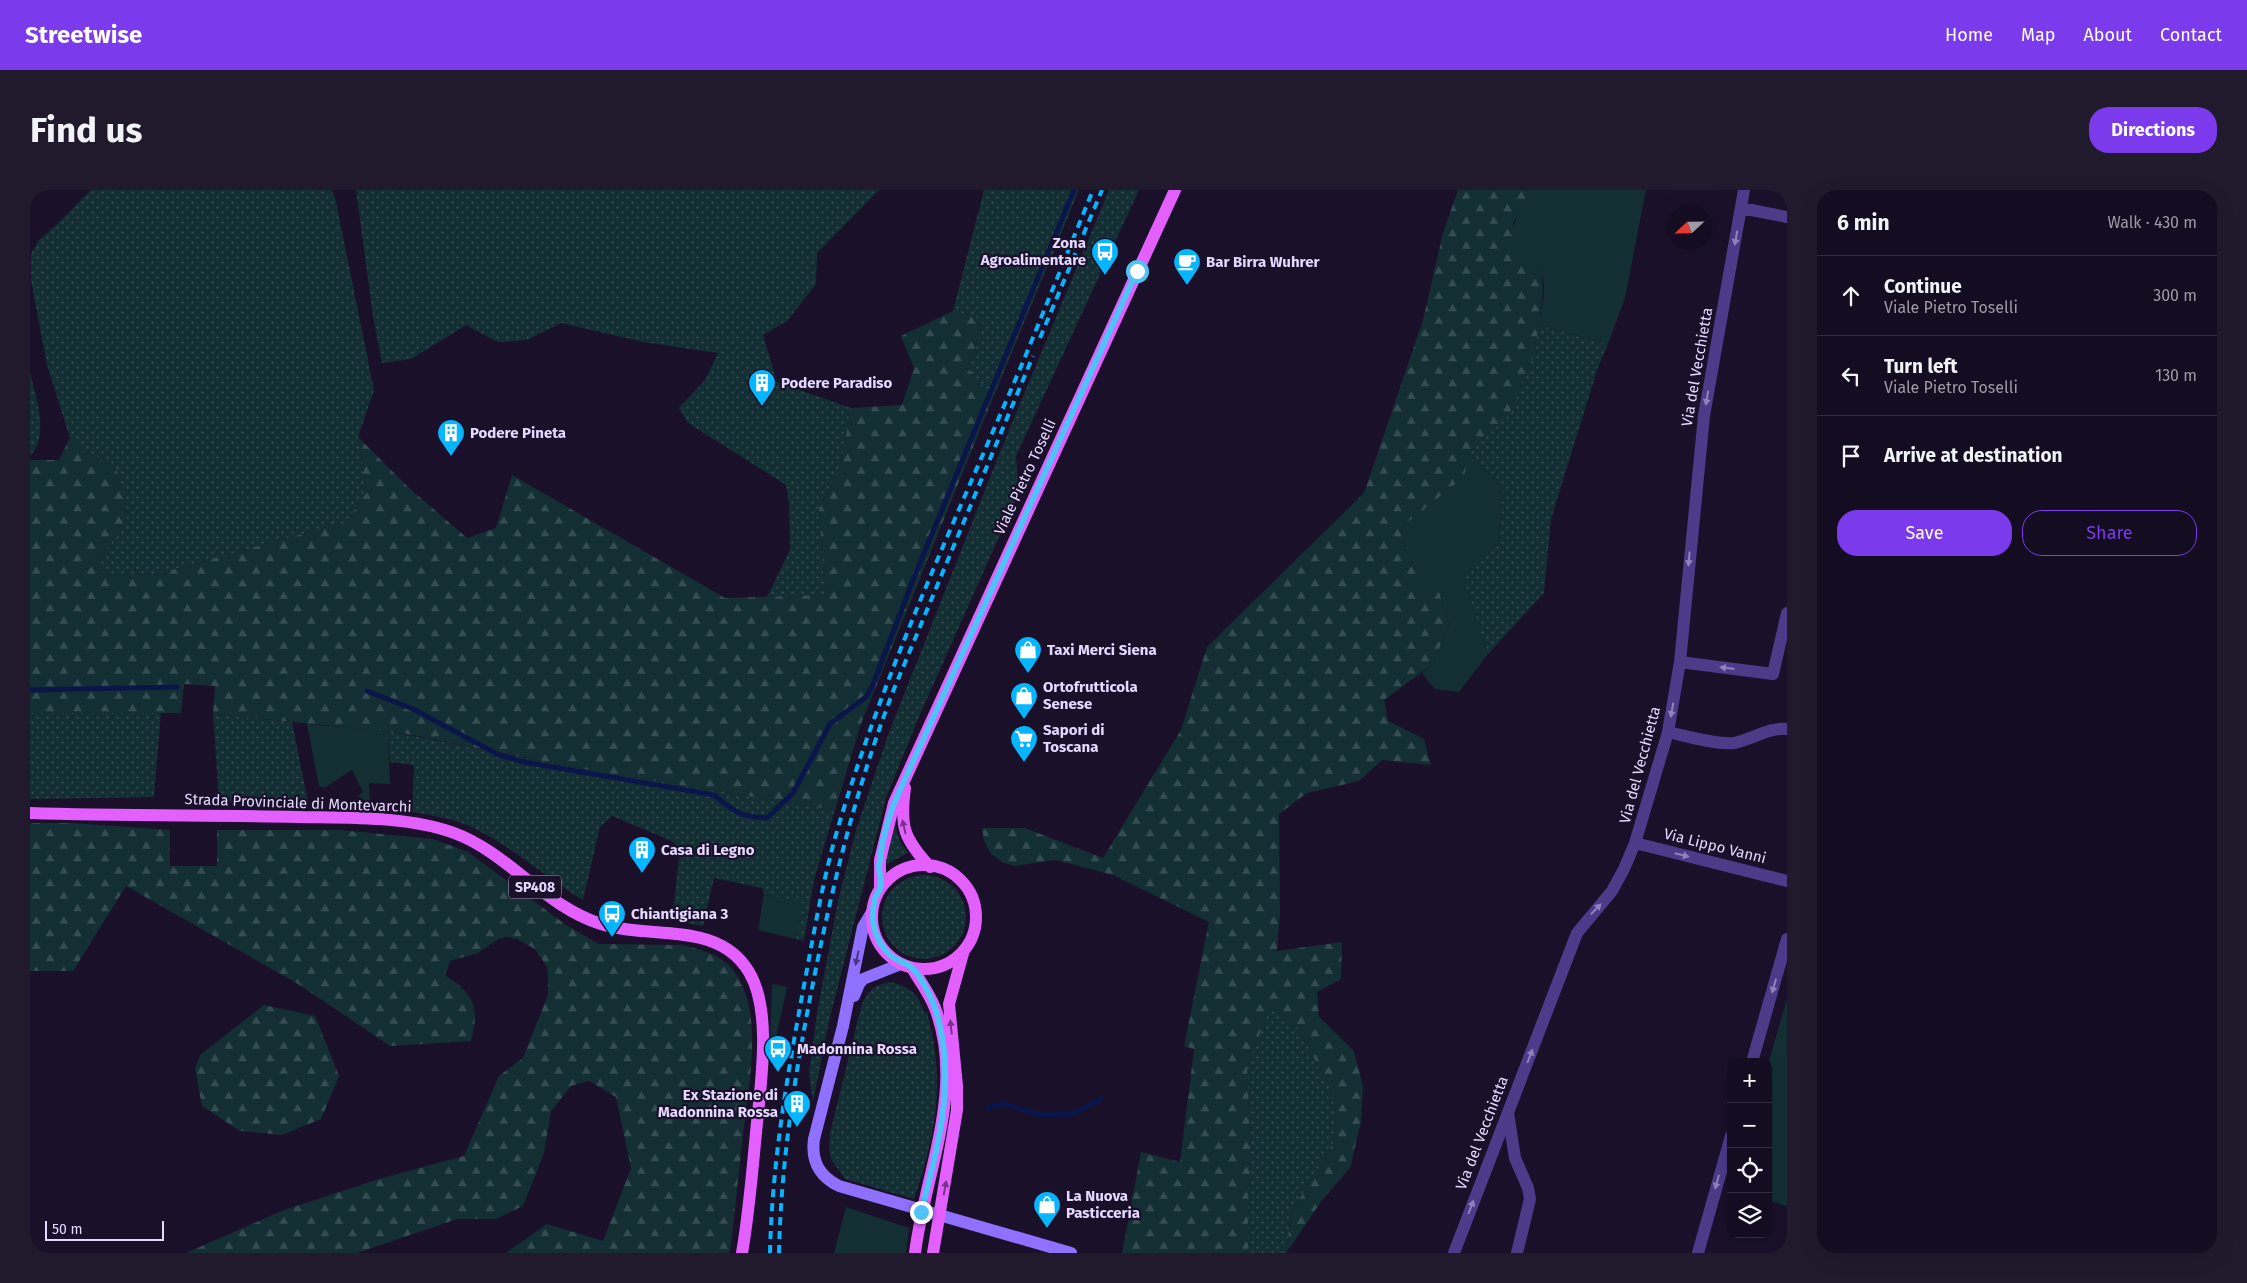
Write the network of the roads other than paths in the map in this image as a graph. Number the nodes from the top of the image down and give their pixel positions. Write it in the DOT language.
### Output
graph roads {
  1 [pos="1175,190"];
  2 [pos="1744,190"];
  3 [pos="1742,208"];
  4 [pos="1787,217"];
  5 [pos="1787,613"];
  6 [pos="1680,662"];
  7 [pos="1787,729"];
  8 [pos="1668,732"];
  9 [pos="906,778"];
  10 [pos="30,813"];
  11 [pos="1635,843"];
  12 [pos="930,866"];
  13 [pos="1787,881"];
  14 [pos="880,887"];
  15 [pos="872,912"];
  16 [pos="1787,939"];
  17 [pos="964,950"];
  18 [pos="906,966"];
  19 [pos="843,1026"];
  20 [pos="1753,1058"];
  21 [pos="1507,1112"];
  22 [pos="1728,1148"];
  23 [pos="1044,1249"];
  24 [pos="742,1253"];
  25 [pos="916,1253"];
  26 [pos="933,1253"];
  27 [pos="1070,1253"];
  28 [pos="1454,1253"];
  29 [pos="1517,1253"];
  30 [pos="1698,1253"];
  1 -- 9 [label="main road, Viale Pietro Toselli"];
  2 -- 3 [label="street, Via del Vecchietta"];
  3 -- 4 [label="street"];
  3 -- 6 [label="street, Via del Vecchietta, one-way"];
  5 -- 6 [label="street, one-way"];
  6 -- 8 [label="street, Via del Vecchietta, one-way"];
  7 -- 8 [label="street"];
  8 -- 11 [label="street, Via del Vecchietta"];
  12 -- 9 [label="main road, Viale Pietro Toselli, one-way"];
  9 -- 14 [label="main road, Viale Pietro Toselli"];
  10 -- 24 [label="main road, Strada Provinciale di Montevarchi / SP408"];
  11 -- 13 [label="street, Via Lippo Vanni, one-way"];
  21 -- 11 [label="street, Via del Vecchietta, one-way"];
  12 -- 14 [label="main road, Viale Pietro Toselli"];
  12 -- 17 [label="main road, Viale Pietro Toselli"];
  14 -- 15 [label="main road, Viale Pietro Toselli"];
  15 -- 18 [label="main road, Viale Pietro Toselli"];
  15 -- 19 [label="street, one-way"];
  16 -- 20 [label="street, one-way"];
  17 -- 18 [label="main road, Viale Pietro Toselli"];
  26 -- 17 [label="main road, Viale Pietro Toselli, one-way"];
  18 -- 19 [label="street"];
  18 -- 25 [label="main road, Viale Pietro Toselli"];
  19 -- 23 [label="street"];
  28 -- 21 [label="street, Via del Vecchietta, one-way"];
  21 -- 29 [label="street"];
  22 -- 30 [label="street, one-way"];
  23 -- 27 [label="street"];
}
